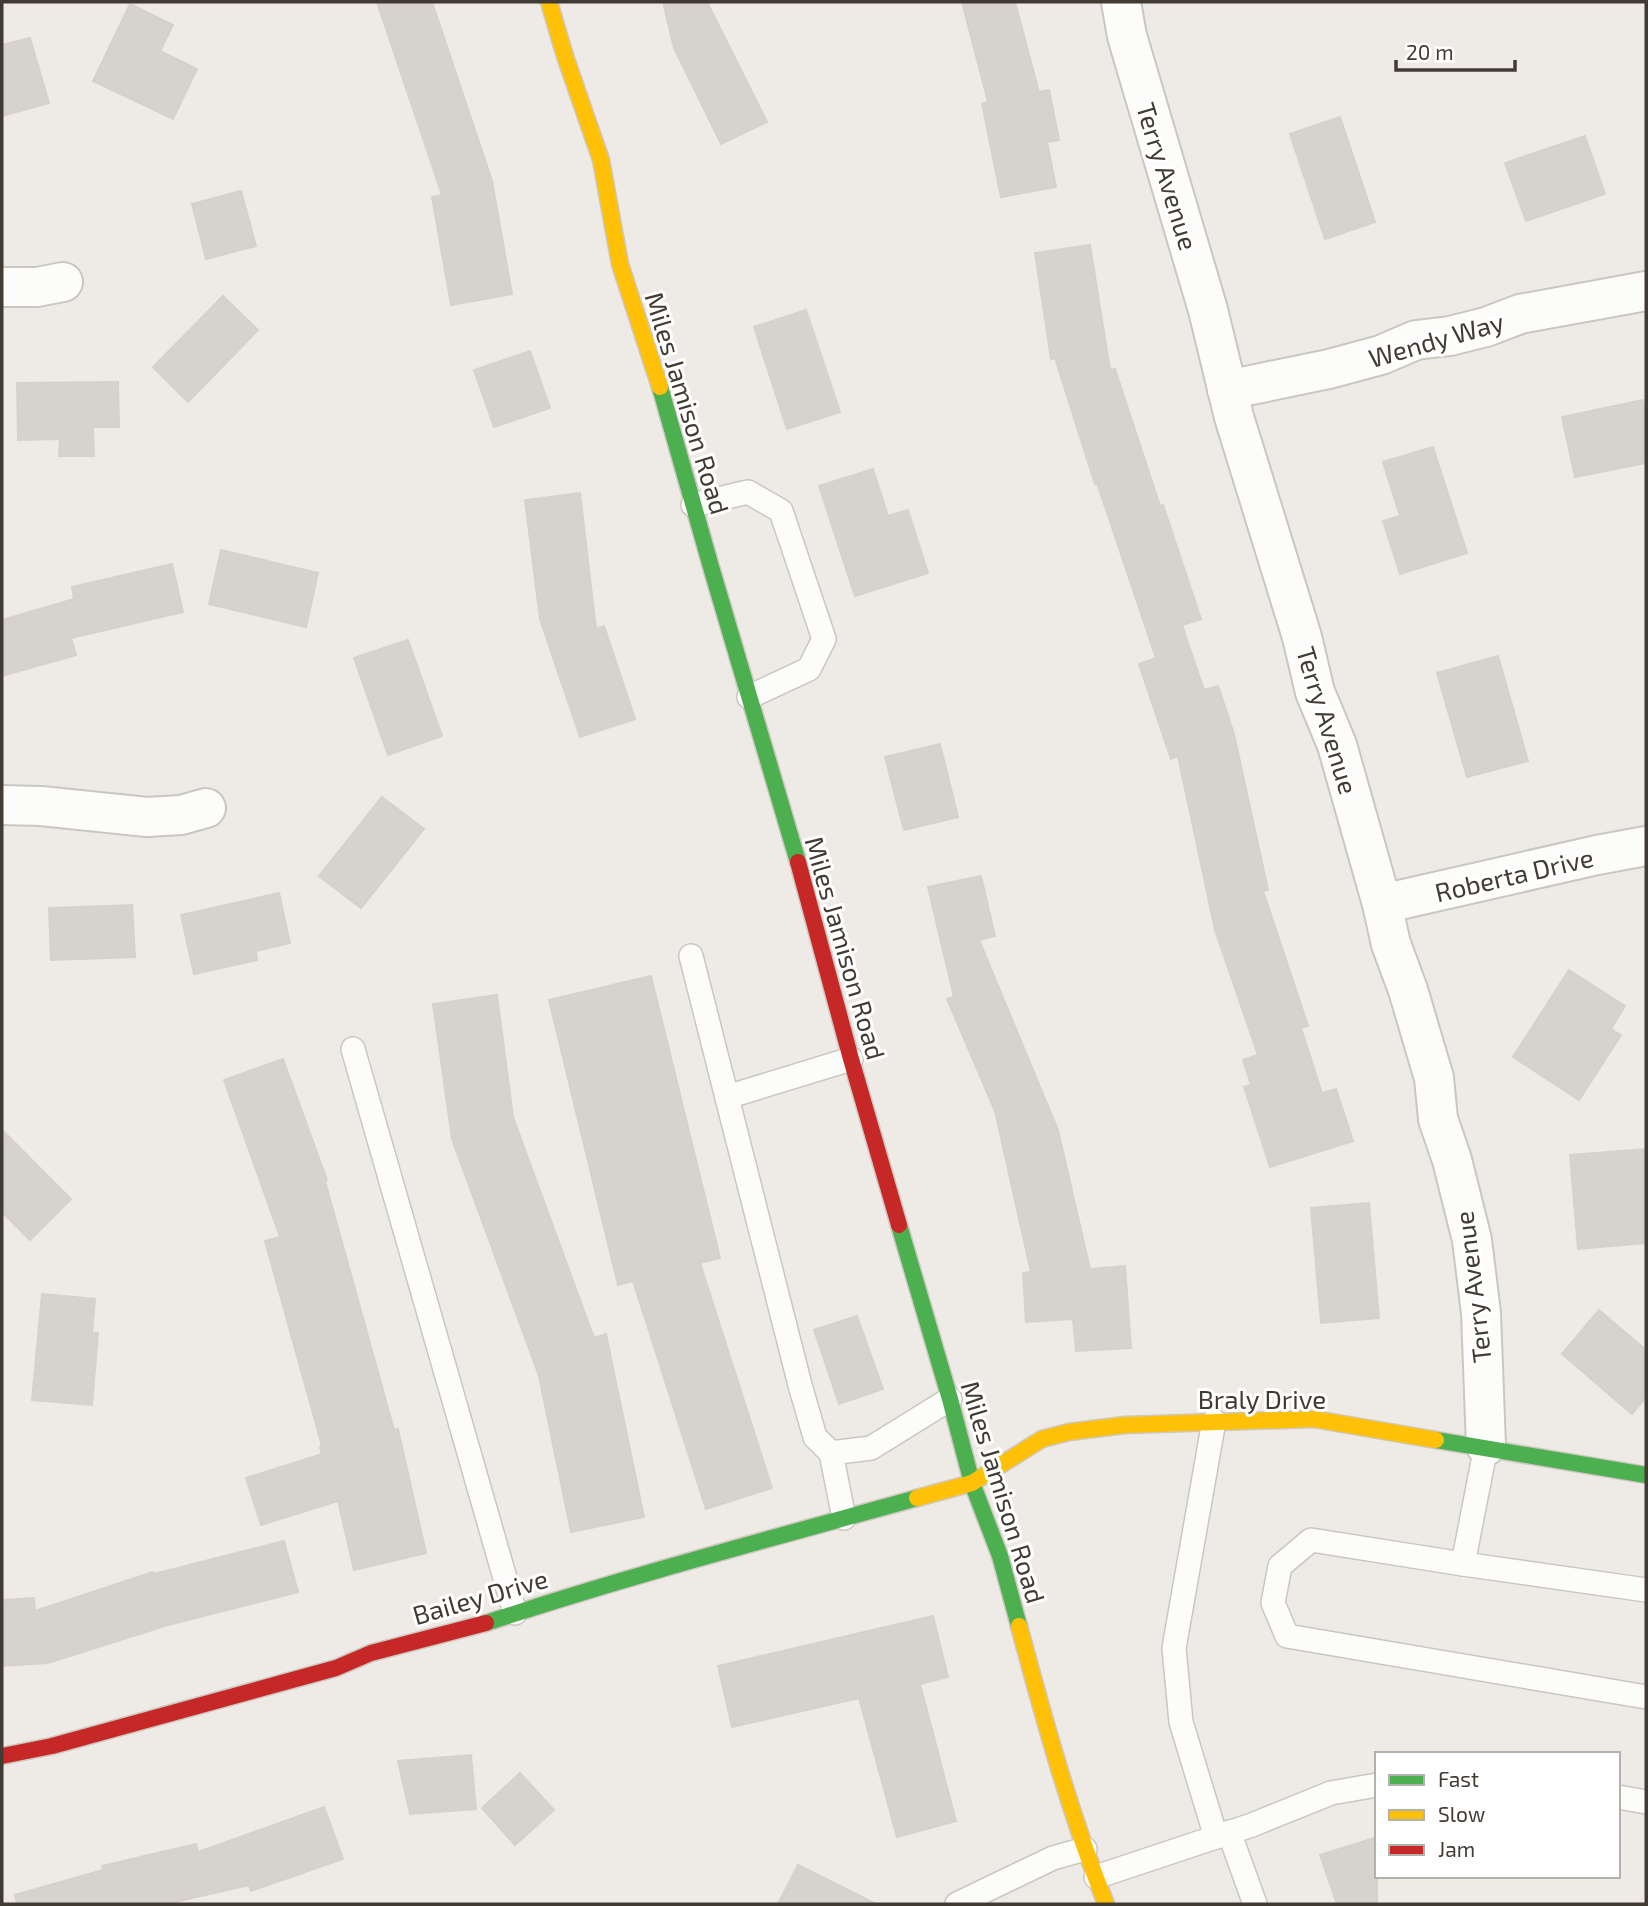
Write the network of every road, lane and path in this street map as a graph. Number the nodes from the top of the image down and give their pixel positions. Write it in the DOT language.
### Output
graph roads {
  1 [pos="550,2"];
  2 [pos="1121,2"];
  3 [pos="63,282"];
  4 [pos="2,288"];
  5 [pos="1646,291"];
  6 [pos="1227,390"];
  7 [pos="694,505"];
  8 [pos="749,697"];
  9 [pos="2,805"];
  10 [pos="206,808"];
  11 [pos="1646,846"];
  12 [pos="1382,904"];
  13 [pos="691,956"];
  14 [pos="353,1049"];
  15 [pos="851,1059"];
  16 [pos="727,1097"];
  17 [pos="950,1399"];
  18 [pos="1214,1421"];
  19 [pos="1486,1446"];
  20 [pos="831,1453"];
  21 [pos="1646,1475"];
  22 [pos="972,1483"];
  23 [pos="844,1518"];
  24 [pos="1463,1564"];
  25 [pos="1646,1590"];
  26 [pos="515,1613"];
  27 [pos="1646,1697"];
  28 [pos="2,1756"];
  29 [pos="1375,1785"];
  30 [pos="1620,1797"];
  31 [pos="1646,1802"];
  32 [pos="1223,1835"];
  33 [pos="1085,1849"];
  34 [pos="1096,1877"];
  35 [pos="957,1904"];
  36 [pos="1106,1904"];
  37 [pos="1255,1904"];
  1 -- 7 [label="main road, Miles Jamison Road"];
  2 -- 6 [label="street, Terry Avenue"];
  3 -- 4 [label="street"];
  5 -- 6 [label="street, Wendy Way"];
  6 -- 12 [label="street, Terry Avenue"];
  7 -- 8 [label="main road, Miles Jamison Road"];
  7 -- 8 [label="lane"];
  8 -- 15 [label="main road, Miles Jamison Road"];
  9 -- 10 [label="street"];
  11 -- 12 [label="street, Roberta Drive"];
  12 -- 19 [label="street, Terry Avenue"];
  13 -- 16 [label="lane"];
  14 -- 26 [label="lane"];
  15 -- 16 [label="lane"];
  15 -- 17 [label="main road, Miles Jamison Road"];
  16 -- 20 [label="lane"];
  17 -- 20 [label="lane"];
  17 -- 22 [label="main road, Miles Jamison Road"];
  18 -- 19 [label="main road, Braly Drive"];
  18 -- 22 [label="main road, Braly Drive"];
  18 -- 32 [label="lane"];
  19 -- 21 [label="main road, Braly Drive"];
  19 -- 24 [label="lane"];
  20 -- 23 [label="lane"];
  22 -- 23 [label="main road, Bailey Drive"];
  22 -- 33 [label="main road, Miles Jamison Road"];
  23 -- 26 [label="main road, Bailey Drive"];
  24 -- 25 [label="lane"];
  24 -- 27 [label="lane"];
  26 -- 28 [label="main road, Bailey Drive"];
  29 -- 32 [label="lane"];
  30 -- 31 [label="lane"];
  32 -- 34 [label="lane"];
  32 -- 37 [label="lane"];
  33 -- 34 [label="main road, Miles Jamison Road"];
  33 -- 35 [label="lane"];
  34 -- 36 [label="main road, Miles Jamison Road"];
}
